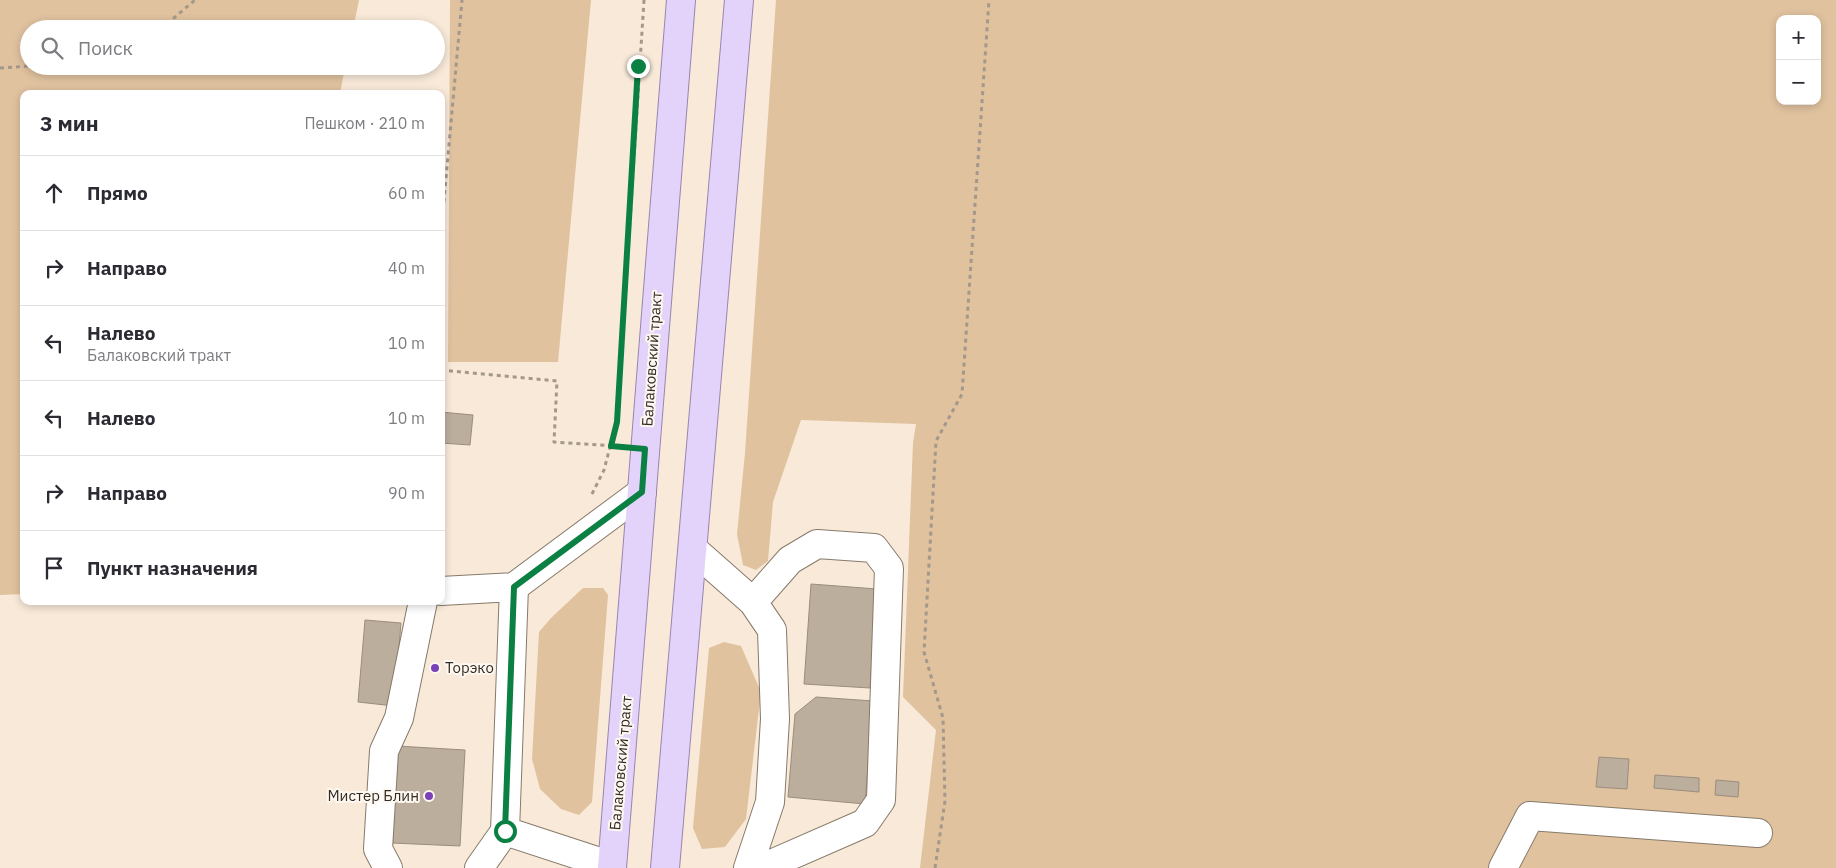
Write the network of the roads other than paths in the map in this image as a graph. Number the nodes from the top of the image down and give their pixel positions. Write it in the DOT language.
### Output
graph roads {
  1 [pos="680,0"];
  2 [pos="739,0"];
  3 [pos="642,492"];
  4 [pos="693,549"];
  5 [pos="514,587"];
  6 [pos="445,591"];
  7 [pos="753,602"];
  8 [pos="422,605"];
  9 [pos="505,831"];
  10 [pos="1758,833"];
  11 [pos="612,867"];
  12 [pos="388,868"];
  13 [pos="478,868"];
  14 [pos="665,868"];
  15 [pos="748,868"];
  16 [pos="762,868"];
  17 [pos="1503,868"];
  1 -- 3 [label="main road, Балаковский тракт"];
  2 -- 4 [label="main road"];
  3 -- 5 [label="lane"];
  3 -- 11 [label="main road, Балаковский тракт"];
  4 -- 7 [label="lane"];
  4 -- 14 [label="main road"];
  5 -- 6 [label="lane"];
  5 -- 9 [label="lane"];
  7 -- 15 [label="lane"];
  7 -- 16 [label="lane"];
  8 -- 12 [label="lane"];
  9 -- 11 [label="lane"];
  9 -- 13 [label="lane"];
  10 -- 17 [label="lane"];
}
